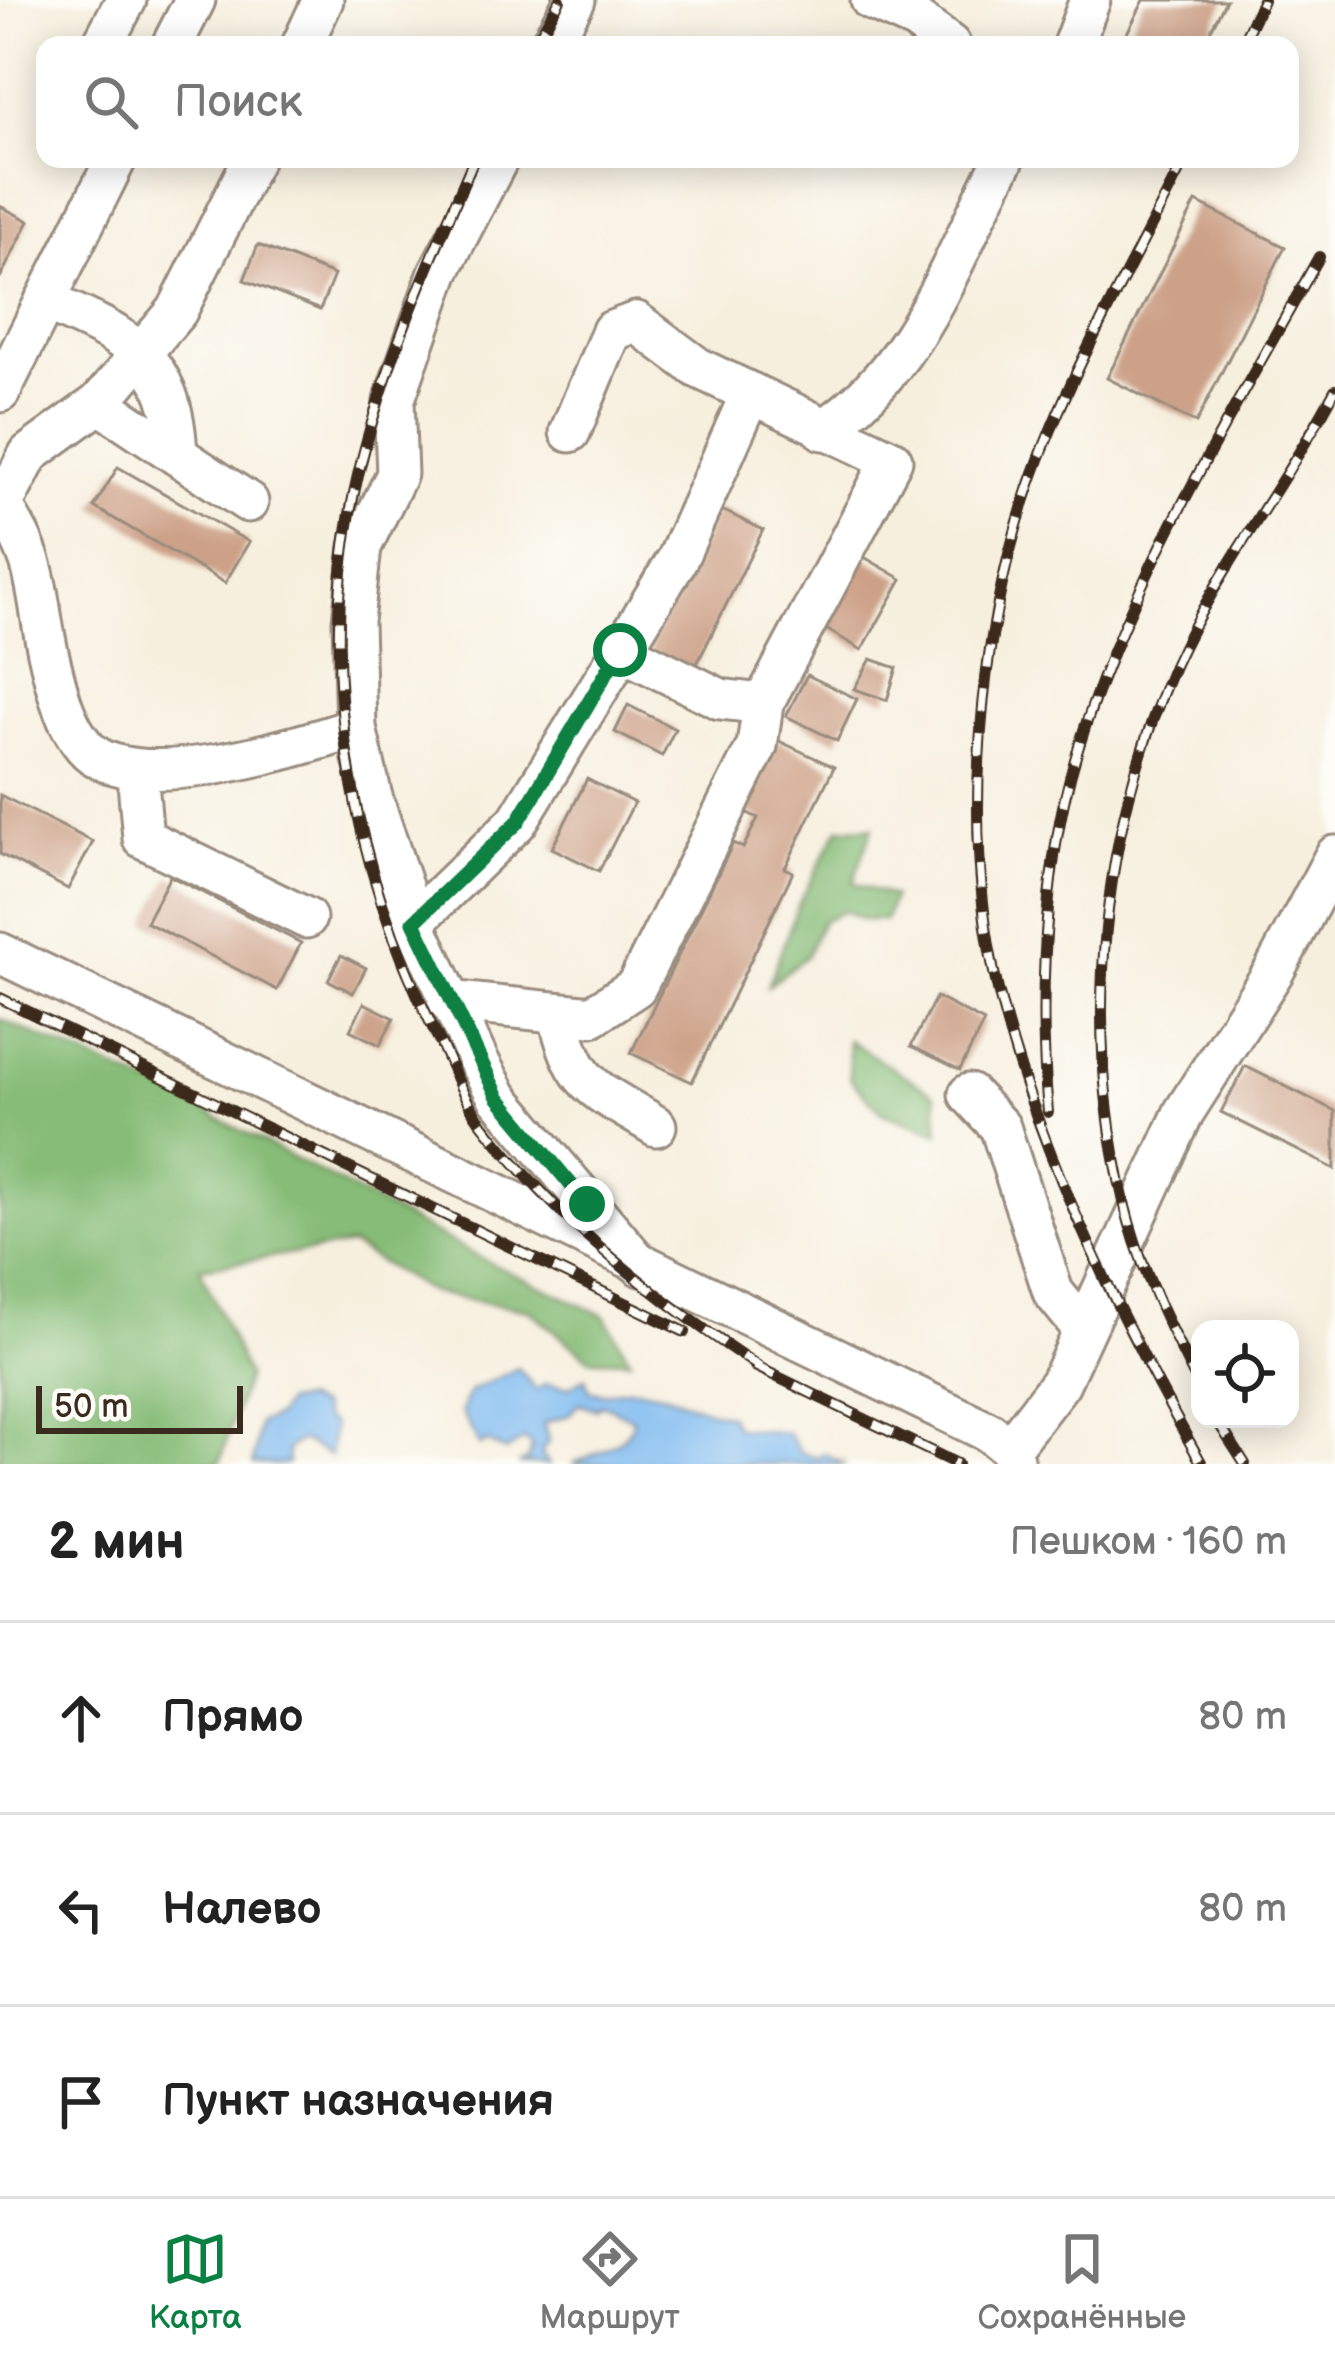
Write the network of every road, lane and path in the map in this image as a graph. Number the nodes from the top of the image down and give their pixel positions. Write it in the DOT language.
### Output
graph roads {
  1 [pos="126,0"];
  2 [pos="195,0"];
  3 [pos="323,0"];
  4 [pos="575,0"];
  5 [pos="871,0"];
  6 [pos="1090,0"];
  7 [pos="107,36"];
  8 [pos="177,36"];
  9 [pos="306,36"];
  10 [pos="555,36"];
  11 [pos="938,36"];
  12 [pos="1076,36"];
  13 [pos="112,168"];
  14 [pos="249,168"];
  15 [pos="493,168"];
  16 [pos="1000,168"];
  17 [pos="45,301"];
  18 [pos="145,354"];
  19 [pos="0,392"];
  20 [pos="751,393"];
  21 [pos="99,403"];
  22 [pos="823,430"];
  23 [pos="570,432"];
  24 [pos="177,454"];
  25 [pos="248,502"];
  26 [pos="1,508"];
  27 [pos="620,650"];
  28 [pos="763,704"];
  29 [pos="356,728"];
  30 [pos="137,771"];
  31 [pos="1335,856"];
  32 [pos="306,918"];
  33 [pos="414,922"];
  34 [pos="0,953"];
  35 [pos="448,1001"];
  36 [pos="560,1016"];
  37 [pos="969,1094"];
  38 [pos="656,1126"];
  39 [pos="641,1266"];
  40 [pos="1083,1329"];
  41 [pos="1012,1456"];
  1 -- 7 [label="street"];
  2 -- 8 [label="street"];
  3 -- 9 [label="street"];
  4 -- 10 [label="street"];
  5 -- 11 [label="street"];
  6 -- 12 [label="street"];
  13 -- 17 [label="street"];
  14 -- 18 [label="street"];
  15 -- 29 [label="street"];
  16 -- 22 [label="street"];
  17 -- 18 [label="street"];
  17 -- 19 [label="street"];
  18 -- 21 [label="street"];
  18 -- 24 [label="street"];
  20 -- 22 [label="street"];
  20 -- 23 [label="street"];
  20 -- 27 [label="street"];
  21 -- 24 [label="street"];
  21 -- 26 [label="street"];
  22 -- 28 [label="street"];
  24 -- 25 [label="street"];
  26 -- 30 [label="street"];
  27 -- 28 [label="street"];
  27 -- 33 [label="street"];
  28 -- 36 [label="street"];
  29 -- 30 [label="street"];
  29 -- 33 [label="street"];
  30 -- 32 [label="street"];
  31 -- 40 [label="street"];
  33 -- 35 [label="street"];
  34 -- 39 [label="street"];
  35 -- 36 [label="street"];
  35 -- 39 [label="street"];
  36 -- 38 [label="street"];
  37 -- 40 [label="street"];
  39 -- 41 [label="street"];
  40 -- 41 [label="street"];
}
